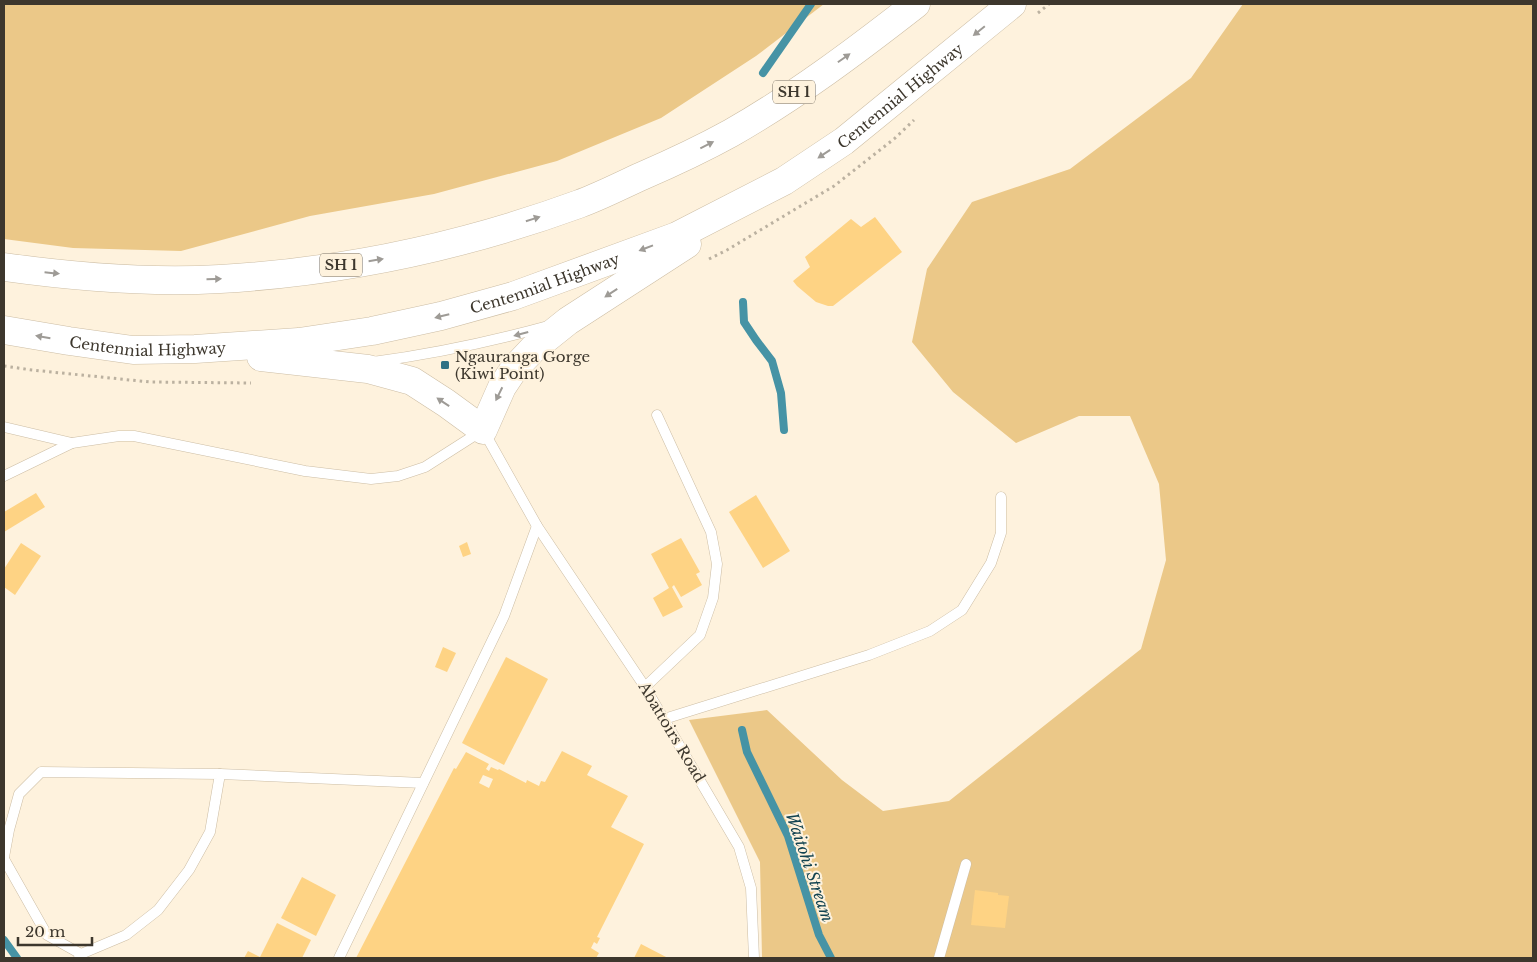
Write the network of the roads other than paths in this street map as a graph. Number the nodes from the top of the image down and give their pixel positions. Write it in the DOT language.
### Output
graph roads {
  1 [pos="916,4"];
  2 [pos="1012,4"];
  3 [pos="784,181"];
  4 [pos="4,267"];
  5 [pos="568,321"];
  6 [pos="4,330"];
  7 [pos="195,349"];
  8 [pos="340,366"];
  9 [pos="657,415"];
  10 [pos="4,426"];
  11 [pos="483,430"];
  12 [pos="72,443"];
  13 [pos="4,476"];
  14 [pos="1002,497"];
  15 [pos="537,526"];
  16 [pos="646,687"];
  17 [pos="664,718"];
  18 [pos="220,774"];
  19 [pos="423,783"];
  20 [pos="4,858"];
  21 [pos="966,864"];
  22 [pos="80,956"];
  23 [pos="339,958"];
  24 [pos="754,958"];
  25 [pos="939,958"];
  4 -- 1 [label="highway, SH 1, one-way"];
  2 -- 3 [label="highway, Centennial Highway, one-way"];
  3 -- 5 [label="highway, one-way"];
  3 -- 7 [label="highway, Centennial Highway, one-way"];
  5 -- 8 [label="lane, one-way"];
  5 -- 11 [label="highway, one-way"];
  7 -- 6 [label="highway, Centennial Highway, one-way"];
  7 -- 8 [label="highway"];
  11 -- 8 [label="highway, one-way"];
  9 -- 16 [label="lane"];
  10 -- 12 [label="lane"];
  11 -- 12 [label="lane"];
  11 -- 15 [label="lane, Abattoirs Road"];
  12 -- 13 [label="lane"];
  14 -- 17 [label="lane"];
  15 -- 16 [label="lane, Abattoirs Road"];
  15 -- 19 [label="lane"];
  16 -- 17 [label="lane, Abattoirs Road"];
  17 -- 24 [label="lane, Abattoirs Road"];
  18 -- 19 [label="lane"];
  18 -- 20 [label="lane"];
  18 -- 22 [label="lane"];
  19 -- 23 [label="lane"];
  20 -- 22 [label="lane"];
  21 -- 25 [label="lane"];
}
